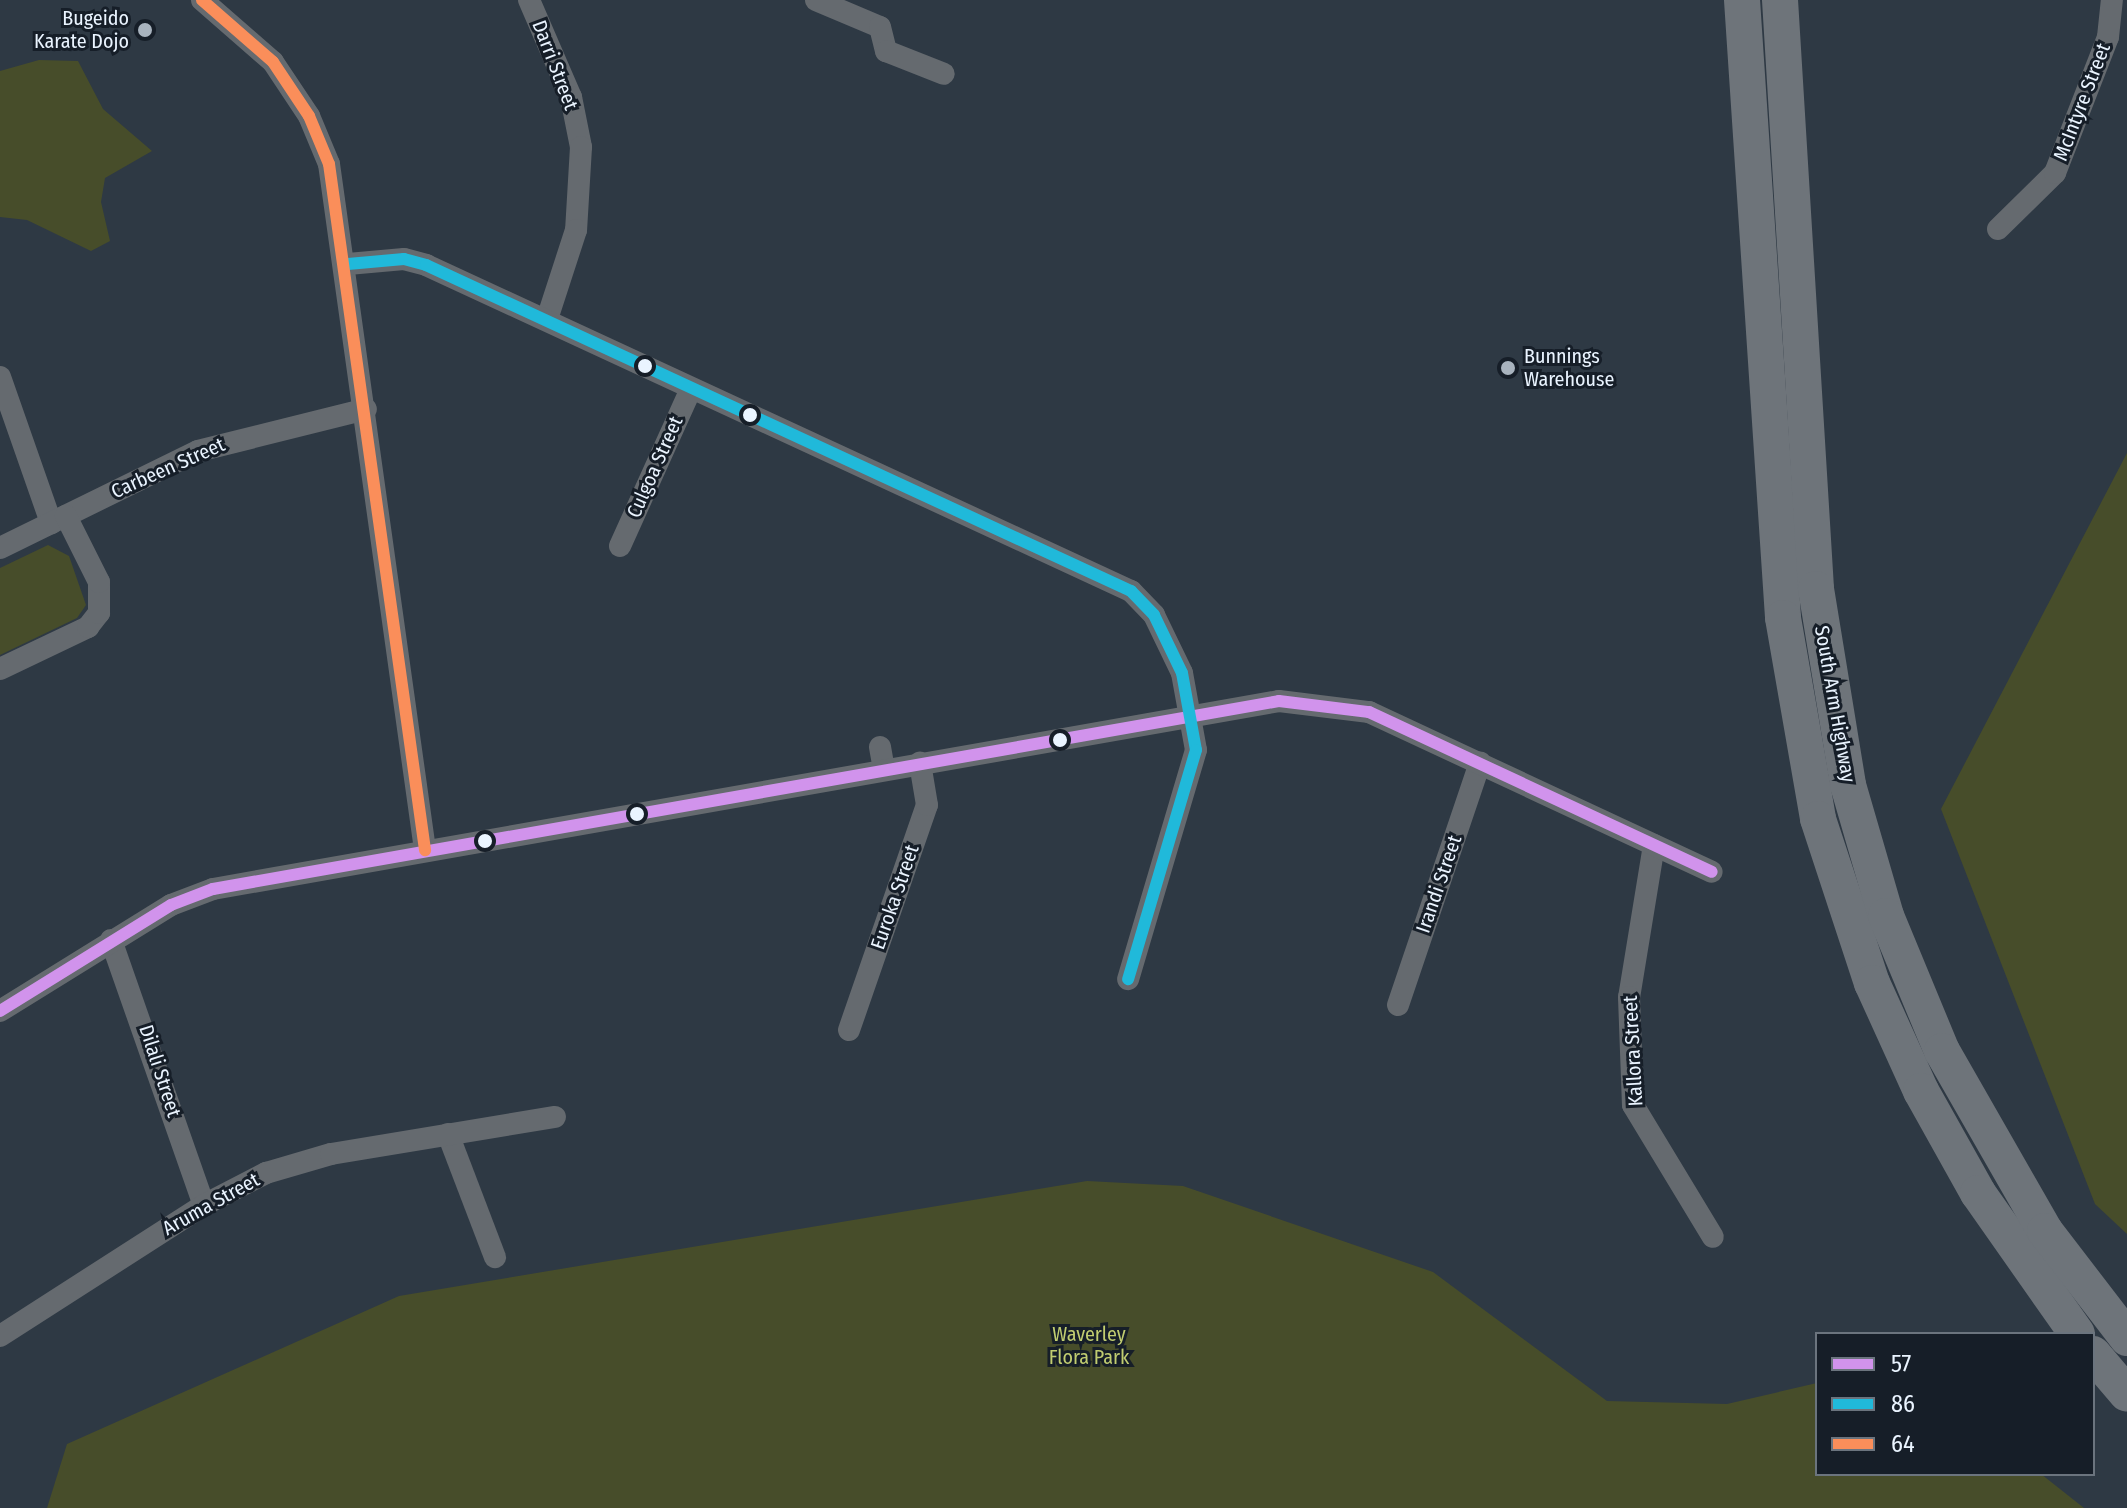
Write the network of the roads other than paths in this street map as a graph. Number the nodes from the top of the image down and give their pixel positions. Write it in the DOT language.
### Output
graph roads {
  1 [pos="202,0"];
  2 [pos="529,0"];
  3 [pos="816,0"];
  4 [pos="1742,0"];
  5 [pos="1780,0"];
  6 [pos="2112,0"];
  7 [pos="944,74"];
  8 [pos="1998,229"];
  9 [pos="348,264"];
  10 [pos="547,319"];
  11 [pos="0,377"];
  12 [pos="691,389"];
  13 [pos="366,409"];
  14 [pos="58,519"];
  15 [pos="620,546"];
  16 [pos="0,548"];
  17 [pos="0,669"];
  18 [pos="1192,714"];
  19 [pos="920,763"];
  20 [pos="1480,763"];
  21 [pos="1654,845"];
  22 [pos="425,850"];
  23 [pos="1712,872"];
  24 [pos="111,940"];
  25 [pos="1128,979"];
  26 [pos="1398,1005"];
  27 [pos="0,1011"];
  28 [pos="849,1030"];
  29 [pos="555,1117"];
  30 [pos="448,1134"];
  31 [pos="204,1205"];
  32 [pos="1713,1237"];
  33 [pos="495,1257"];
  34 [pos="2076,1332"];
  35 [pos="0,1336"];
  36 [pos="2127,1338"];
  37 [pos="2095,1356"];
  38 [pos="2127,1394"];
  1 -- 9 [label="street"];
  2 -- 10 [label="street, Darri Street"];
  3 -- 7 [label="street"];
  4 -- 34 [label="main road, South Arm Highway"];
  5 -- 36 [label="main road, South Arm Highway"];
  6 -- 8 [label="street, McIntyre Street"];
  9 -- 10 [label="street"];
  9 -- 13 [label="street"];
  10 -- 12 [label="street"];
  11 -- 14 [label="street"];
  12 -- 15 [label="street, Culgoa Street"];
  12 -- 18 [label="street"];
  13 -- 14 [label="street, Carbeen Street"];
  13 -- 22 [label="street"];
  14 -- 16 [label="street, Carbeen Street"];
  14 -- 17 [label="street"];
  18 -- 19 [label="street"];
  18 -- 20 [label="street"];
  18 -- 25 [label="street"];
  19 -- 22 [label="street"];
  19 -- 28 [label="street, Euroka Street"];
  20 -- 21 [label="street"];
  20 -- 26 [label="street, Irandi Street"];
  21 -- 23 [label="street"];
  21 -- 32 [label="street, Kallora Street"];
  22 -- 24 [label="street"];
  24 -- 27 [label="street"];
  24 -- 31 [label="street, Dilali Street"];
  29 -- 30 [label="street, Aruma Street"];
  30 -- 31 [label="street, Aruma Street"];
  30 -- 33 [label="street"];
  31 -- 35 [label="street, Aruma Street"];
  37 -- 38 [label="main road"];
}
